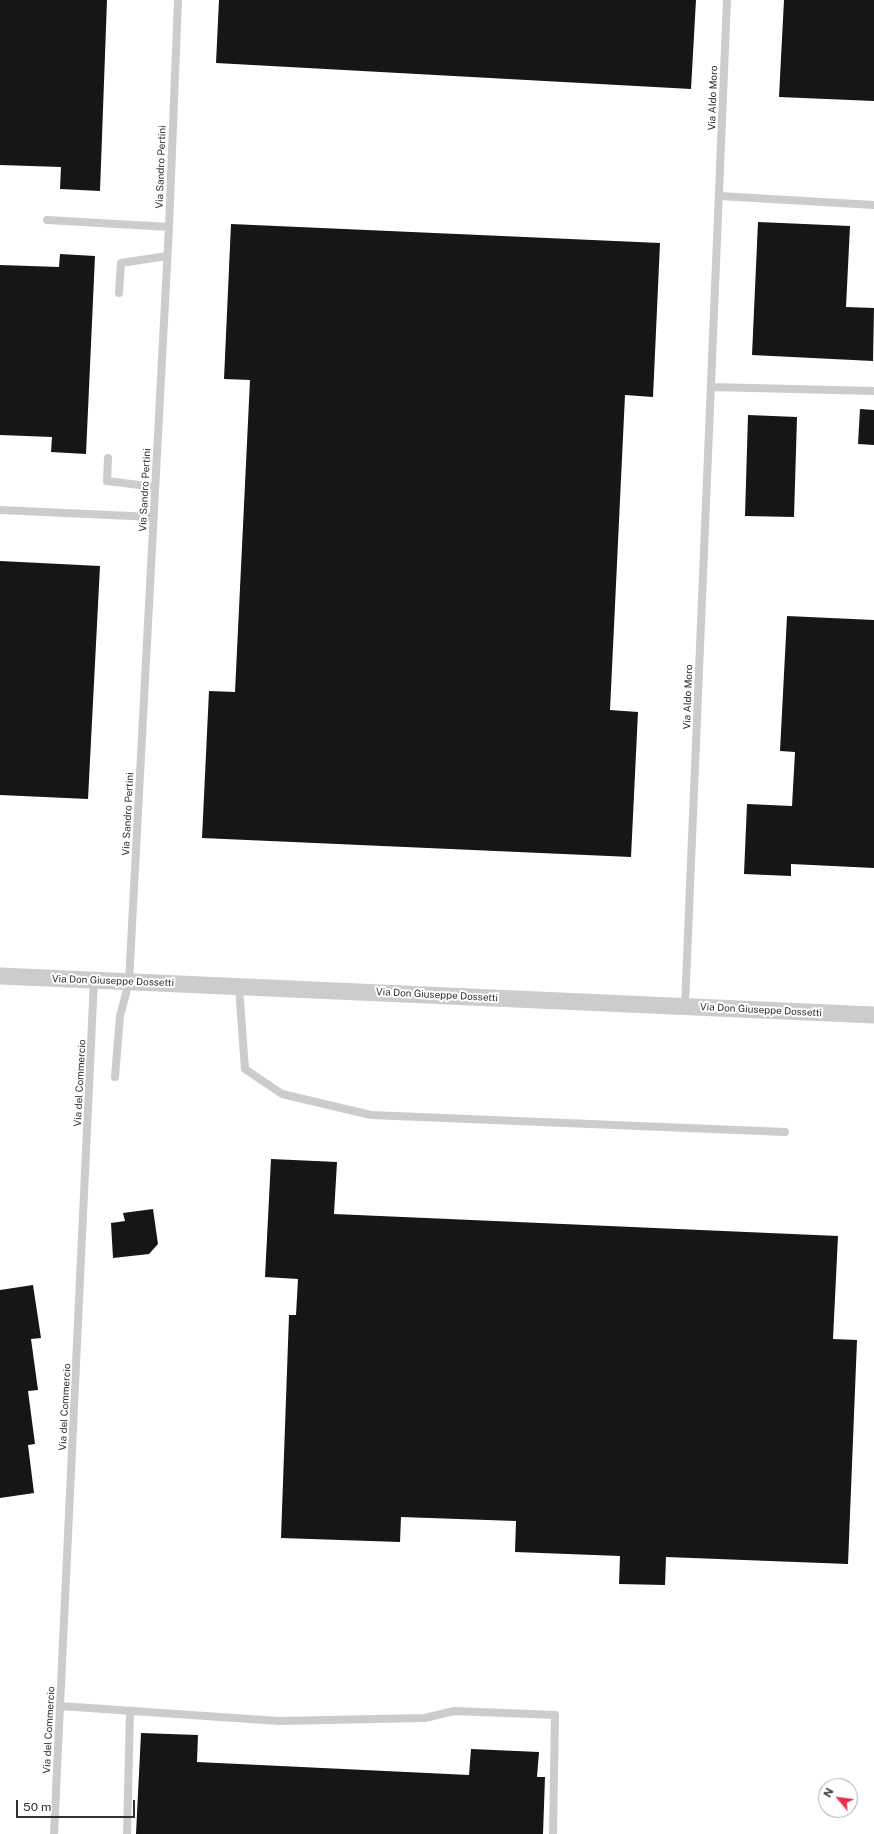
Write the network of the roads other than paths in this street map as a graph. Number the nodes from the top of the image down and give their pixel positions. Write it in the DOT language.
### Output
graph roads {
  1 [pos="178,0"];
  2 [pos="727,0"];
  3 [pos="719,196"];
  4 [pos="874,205"];
  5 [pos="47,220"];
  6 [pos="169,227"];
  7 [pos="167,256"];
  8 [pos="119,293"];
  9 [pos="711,388"];
  10 [pos="874,391"];
  11 [pos="108,458"];
  12 [pos="155,487"];
  13 [pos="0,510"];
  14 [pos="153,517"];
  15 [pos="0,976"];
  16 [pos="94,980"];
  17 [pos="129,982"];
  18 [pos="239,986"];
  19 [pos="685,1006"];
  20 [pos="874,1015"];
  21 [pos="115,1077"];
  22 [pos="785,1132"];
  23 [pos="60,1706"];
  24 [pos="130,1711"];
  25 [pos="54,1834"];
  26 [pos="127,1834"];
  27 [pos="553,1834"];
  1 -- 6 [label="lane, Via Sandro Pertini"];
  2 -- 3 [label="lane, Via Aldo Moro"];
  3 -- 4 [label="lane"];
  3 -- 9 [label="lane, Via Aldo Moro"];
  5 -- 6 [label="lane"];
  6 -- 7 [label="lane, Via Sandro Pertini"];
  7 -- 8 [label="lane"];
  7 -- 12 [label="lane, Via Sandro Pertini"];
  9 -- 10 [label="lane"];
  9 -- 19 [label="lane, Via Aldo Moro"];
  11 -- 12 [label="lane"];
  12 -- 14 [label="lane, Via Sandro Pertini"];
  13 -- 14 [label="lane"];
  14 -- 17 [label="lane, Via Sandro Pertini"];
  15 -- 16 [label="street, Via Don Giuseppe Dossetti"];
  16 -- 17 [label="street, Via Don Giuseppe Dossetti"];
  16 -- 23 [label="lane, Via del Commercio"];
  17 -- 18 [label="street, Via Don Giuseppe Dossetti"];
  17 -- 21 [label="lane, Via Sandro Pertini"];
  18 -- 19 [label="street, Via Don Giuseppe Dossetti"];
  18 -- 22 [label="lane"];
  19 -- 20 [label="street, Via Don Giuseppe Dossetti"];
  23 -- 24 [label="lane"];
  23 -- 25 [label="lane, Via del Commercio"];
  24 -- 26 [label="lane"];
  24 -- 27 [label="lane"];
}
